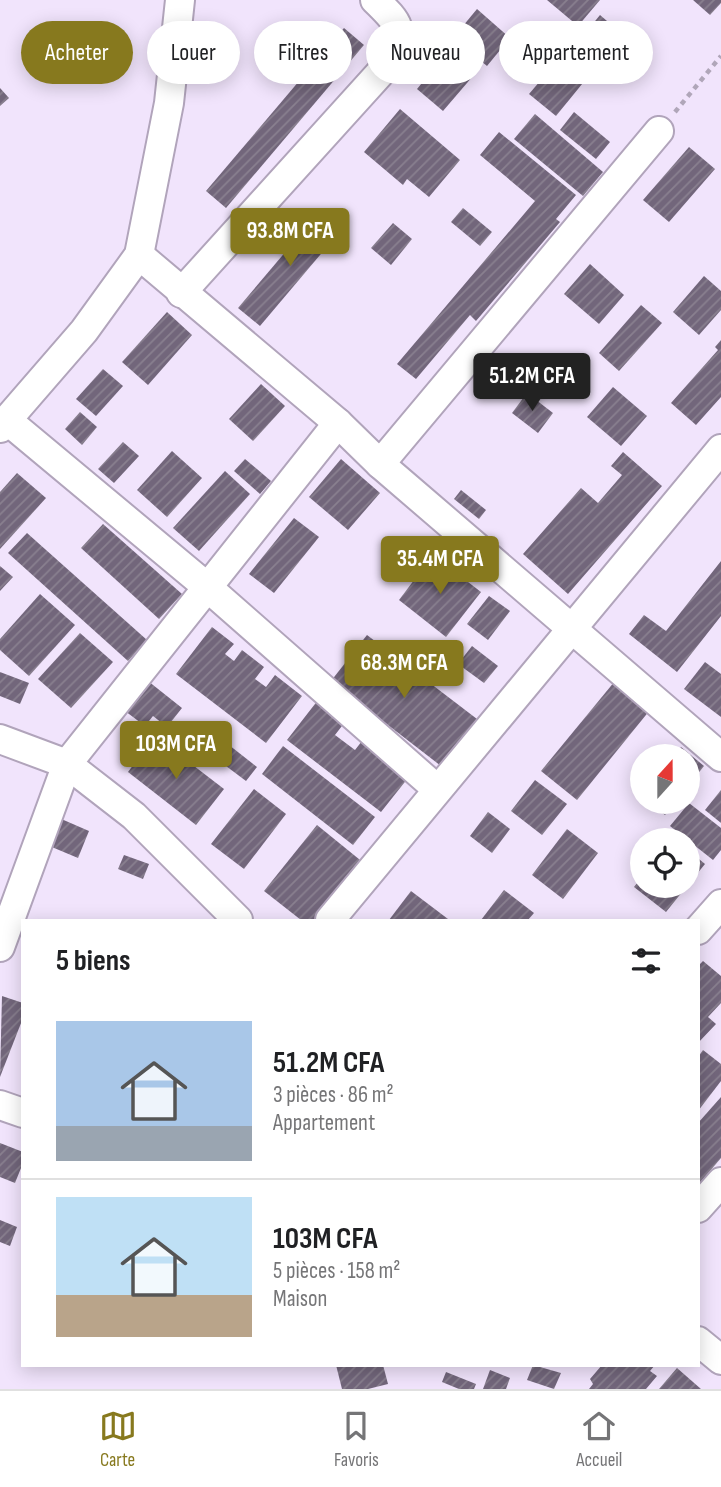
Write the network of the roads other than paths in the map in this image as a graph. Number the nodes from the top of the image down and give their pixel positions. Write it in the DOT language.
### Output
graph roads {
  1 [pos="180,0"];
  2 [pos="375,0"];
  3 [pos="659,131"];
  4 [pos="139,255"];
  5 [pos="181,293"];
  6 [pos="338,423"];
  7 [pos="4,424"];
  8 [pos="721,449"];
  9 [pos="380,464"];
  10 [pos="206,586"];
  11 [pos="573,628"];
  12 [pos="0,739"];
  13 [pos="721,757"];
  14 [pos="67,764"];
  15 [pos="437,789"];
  16 [pos="721,904"];
  17 [pos="237,919"];
  18 [pos="331,919"];
  19 [pos="700,928"];
  20 [pos="0,947"];
  21 [pos="0,1105"];
  22 [pos="21,1112"];
  23 [pos="721,1182"];
  24 [pos="700,1206"];
  25 [pos="700,1343"];
  26 [pos="721,1360"];
  1 -- 4 [label="street"];
  2 -- 5 [label="street"];
  3 -- 9 [label="street"];
  4 -- 5 [label="street"];
  4 -- 7 [label="street"];
  5 -- 6 [label="street"];
  6 -- 9 [label="street"];
  6 -- 10 [label="street"];
  7 -- 10 [label="street"];
  8 -- 11 [label="street"];
  9 -- 11 [label="street"];
  10 -- 14 [label="street"];
  10 -- 15 [label="street"];
  11 -- 13 [label="street"];
  11 -- 15 [label="street"];
  12 -- 14 [label="street"];
  14 -- 17 [label="street"];
  14 -- 20 [label="street"];
  15 -- 18 [label="street"];
  16 -- 19 [label="street"];
  21 -- 22 [label="street"];
  23 -- 24 [label="street"];
  25 -- 26 [label="street"];
}
